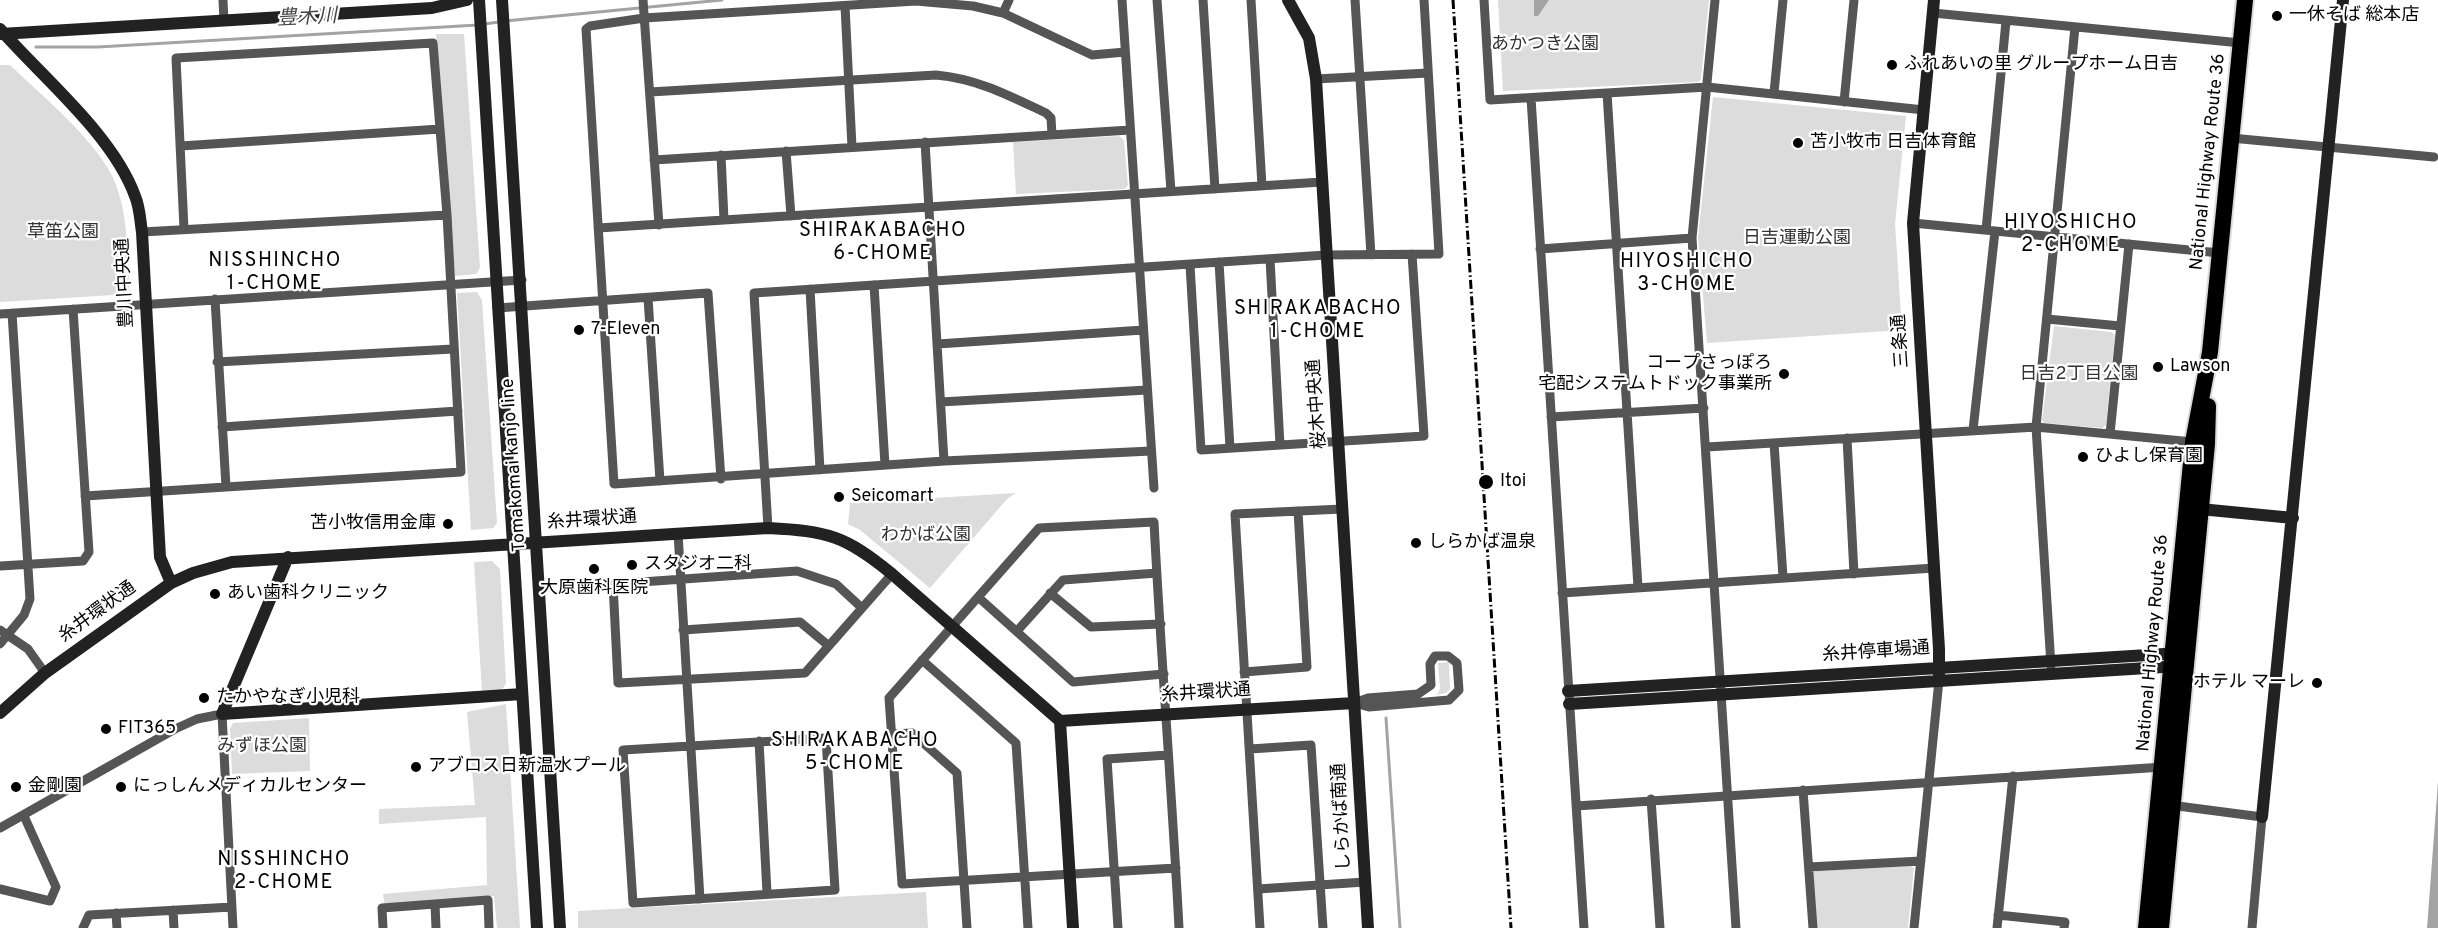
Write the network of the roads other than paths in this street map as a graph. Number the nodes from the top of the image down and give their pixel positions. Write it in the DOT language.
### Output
graph roads {
  1 [pos="223,0"];
  2 [pos="467,0"];
  3 [pos="643,0"];
  4 [pos="1009,0"];
  5 [pos="1122,0"];
  6 [pos="1157,0"];
  7 [pos="1203,0"];
  8 [pos="1251,0"];
  9 [pos="1288,0"];
  10 [pos="1355,0"];
  11 [pos="1424,0"];
  12 [pos="1484,0"];
  13 [pos="1715,0"];
  14 [pos="1783,0"];
  15 [pos="1854,0"];
  16 [pos="2245,0"];
  17 [pos="2343,0"];
  18 [pos="432,4"];
  19 [pos="480,5"];
  20 [pos="503,5"];
  21 [pos="845,6"];
  22 [pos="1934,6"];
  23 [pos="1003,13"];
  24 [pos="644,15"];
  25 [pos="224,21"];
  26 [pos="2006,21"];
  27 [pos="2075,27"];
  28 [pos="1,32"];
  29 [pos="2241,43"];
  30 [pos="1125,52"];
  31 [pos="1428,73"];
  32 [pos="1360,77"];
  33 [pos="1316,79"];
  34 [pos="848,81"];
  35 [pos="1707,87"];
  36 [pos="650,92"];
  37 [pos="1607,93"];
  38 [pos="1774,93"];
  39 [pos="1531,98"];
  40 [pos="1844,102"];
  41 [pos="1924,110"];
  42 [pos="440,129"];
  43 [pos="1130,129"];
  44 [pos="1052,134"];
  45 [pos="2231,138"];
  46 [pos="925,142"];
  47 [pos="181,146"];
  48 [pos="852,147"];
  49 [pos="2329,148"];
  50 [pos="786,151"];
  51 [pos="721,155"];
  52 [pos="2434,157"];
  53 [pos="654,160"];
  54 [pos="1322,182"];
  55 [pos="1262,186"];
  56 [pos="1215,189"];
  57 [pos="1170,191"];
  58 [pos="1135,194"];
  59 [pos="929,207"];
  60 [pos="447,215"];
  61 [pos="791,216"];
  62 [pos="724,220"];
  63 [pos="1913,223"];
  64 [pos="658,225"];
  65 [pos="598,228"];
  66 [pos="184,229"];
  67 [pos="1990,230"];
  68 [pos="142,232"];
  69 [pos="2055,236"];
  70 [pos="1692,238"];
  71 [pos="1616,243"];
  72 [pos="2129,244"];
  73 [pos="1540,249"];
  74 [pos="2220,253"];
  75 [pos="1413,254"];
  76 [pos="1326,255"];
  77 [pos="1371,255"];
  78 [pos="1270,259"];
  79 [pos="1219,262"];
  80 [pos="1190,265"];
  81 [pos="1138,269"];
  82 [pos="522,280"];
  83 [pos="934,281"];
  84 [pos="496,282"];
  85 [pos="450,285"];
  86 [pos="874,285"];
  87 [pos="810,289"];
  88 [pos="648,298"];
  89 [pos="215,299"];
  90 [pos="602,300"];
  91 [pos="145,303"];
  92 [pos="523,306"];
  93 [pos="497,308"];
  94 [pos="74,309"];
  95 [pos="12,313"];
  96 [pos="0,314"];
  97 [pos="2047,319"];
  98 [pos="2120,326"];
  99 [pos="1143,330"];
  100 [pos="938,344"];
  101 [pos="453,349"];
  102 [pos="218,362"];
  103 [pos="2208,363"];
  104 [pos="1147,390"];
  105 [pos="941,402"];
  106 [pos="1704,408"];
  107 [pos="458,411"];
  108 [pos="1627,413"];
  109 [pos="1551,417"];
  110 [pos="222,427"];
  111 [pos="2036,427"];
  112 [pos="1973,430"];
  113 [pos="1926,434"];
  114 [pos="2110,434"];
  115 [pos="1847,438"];
  116 [pos="1339,441"];
  117 [pos="2193,442"];
  118 [pos="1774,443"];
  119 [pos="1280,445"];
  120 [pos="1707,447"];
  121 [pos="1230,448"];
  122 [pos="1151,451"];
  123 [pos="944,461"];
  124 [pos="885,465"];
  125 [pos="820,470"];
  126 [pos="764,474"];
  127 [pos="721,478"];
  128 [pos="660,482"];
  129 [pos="226,487"];
  130 [pos="1154,488"];
  131 [pos="157,491"];
  132 [pos="86,496"];
  133 [pos="1342,508"];
  134 [pos="2200,509"];
  135 [pos="1298,511"];
  136 [pos="2293,518"];
  137 [pos="768,528"];
  138 [pos="678,533"];
  139 [pos="538,542"];
  140 [pos="512,544"];
  141 [pos="288,556"];
  142 [pos="28,564"];
  143 [pos="0,566"];
  144 [pos="1934,568"];
  145 [pos="1157,573"];
  146 [pos="892,574"];
  147 [pos="1854,574"];
  148 [pos="1783,577"];
  149 [pos="680,579"];
  150 [pos="171,583"];
  151 [pos="1714,583"];
  152 [pos="1638,587"];
  153 [pos="1562,592"];
  154 [pos="1050,593"];
  155 [pos="978,597"];
  156 [pos="862,608"];
  157 [pos="1161,624"];
  158 [pos="952,627"];
  159 [pos="683,630"];
  160 [pos="1017,631"];
  161 [pos="4,632"];
  162 [pos="0,644"];
  163 [pos="829,646"];
  164 [pos="922,660"];
  165 [pos="2179,660"];
  166 [pos="2050,661"];
  167 [pos="1939,667"];
  168 [pos="1244,672"];
  169 [pos="45,673"];
  170 [pos="1164,674"];
  171 [pos="2051,674"];
  172 [pos="686,680"];
  173 [pos="1939,680"];
  174 [pos="1721,681"];
  175 [pos="1568,691"];
  176 [pos="522,694"];
  177 [pos="1722,695"];
  178 [pos="1354,703"];
  179 [pos="1569,704"];
  180 [pos="1247,710"];
  181 [pos="0,713"];
  182 [pos="222,714"];
  183 [pos="1165,716"];
  184 [pos="1059,721"];
  185 [pos="892,734"];
  186 [pos="759,741"];
  187 [pos="690,745"];
  188 [pos="1250,749"];
  189 [pos="1168,755"];
  190 [pos="2170,766"];
  191 [pos="2013,776"];
  192 [pos="1929,782"];
  193 [pos="1803,790"];
  194 [pos="1728,794"];
  195 [pos="1651,800"];
  196 [pos="2166,805"];
  197 [pos="1576,806"];
  198 [pos="24,816"];
  199 [pos="2262,817"];
  200 [pos="0,828"];
  201 [pos="1921,861"];
  202 [pos="1809,867"];
  203 [pos="1176,868"];
  204 [pos="1114,872"];
  205 [pos="1069,874"];
  206 [pos="1024,877"];
  207 [pos="964,881"];
  208 [pos="1365,882"];
  209 [pos="1321,885"];
  210 [pos="0,889"];
  211 [pos="1258,889"];
  212 [pos="766,894"];
  213 [pos="700,899"];
  214 [pos="435,904"];
  215 [pos="232,907"];
  216 [pos="173,910"];
  217 [pos="116,913"];
  218 [pos="1998,915"];
  219 [pos="83,928"];
  220 [pos="117,928"];
  221 [pos="174,928"];
  222 [pos="233,928"];
  223 [pos="383,928"];
  224 [pos="436,928"];
  225 [pos="489,928"];
  226 [pos="537,928"];
  227 [pos="560,928"];
  228 [pos="967,928"];
  229 [pos="1028,928"];
  230 [pos="1073,928"];
  231 [pos="1118,928"];
  232 [pos="1179,928"];
  233 [pos="1260,928"];
  234 [pos="1323,928"];
  235 [pos="1368,928"];
  236 [pos="1584,928"];
  237 [pos="1660,928"];
  238 [pos="1736,928"];
  239 [pos="1813,928"];
  240 [pos="1914,928"];
  241 [pos="1997,928"];
  242 [pos="2064,928"];
  243 [pos="2146,928"];
  244 [pos="2161,928"];
  245 [pos="2252,928"];
  1 -- 25 [label="street"];
  2 -- 18 [label="street"];
  3 -- 24 [label="street"];
  4 -- 23 [label="street"];
  5 -- 30 [label="street"];
  6 -- 57 [label="street"];
  7 -- 56 [label="street"];
  8 -- 55 [label="street"];
  9 -- 33 [label="street, 桜木中央通"];
  10 -- 32 [label="street"];
  11 -- 31 [label="street"];
  12 -- 39 [label="street"];
  13 -- 35 [label="street"];
  14 -- 38 [label="street"];
  15 -- 40 [label="street"];
  16 -- 29 [label="highway, National Highway Route 36"];
  17 -- 49 [label="street"];
  18 -- 25 [label="street"];
  19 -- 84 [label="street, Tomakomai kanjo line"];
  20 -- 82 [label="street, Tomakomai kanjo line"];
  21 -- 23 [label="street"];
  21 -- 24 [label="street"];
  21 -- 34 [label="street"];
  22 -- 26 [label="street"];
  22 -- 41 [label="street, 三条通"];
  23 -- 30 [label="street"];
  24 -- 36 [label="street"];
  24 -- 65 [label="street"];
  25 -- 28 [label="street"];
  26 -- 27 [label="street"];
  26 -- 67 [label="street"];
  27 -- 29 [label="street"];
  27 -- 69 [label="street"];
  28 -- 68 [label="street, 豊川中央通"];
  29 -- 45 [label="highway, National Highway Route 36"];
  30 -- 43 [label="street"];
  31 -- 32 [label="street"];
  31 -- 75 [label="street"];
  32 -- 33 [label="street"];
  32 -- 77 [label="street"];
  33 -- 54 [label="street, 桜木中央通"];
  34 -- 36 [label="street"];
  34 -- 44 [label="street"];
  34 -- 48 [label="street"];
  35 -- 37 [label="street"];
  35 -- 38 [label="street"];
  35 -- 70 [label="street"];
  36 -- 53 [label="street"];
  37 -- 39 [label="street"];
  37 -- 71 [label="street"];
  38 -- 40 [label="street"];
  39 -- 73 [label="street"];
  40 -- 41 [label="street"];
  41 -- 63 [label="street, 三条通"];
  42 -- 47 [label="street"];
  42 -- 47 [label="street"];
  42 -- 60 [label="street"];
  43 -- 44 [label="street"];
  43 -- 58 [label="street"];
  44 -- 46 [label="street"];
  45 -- 49 [label="street"];
  45 -- 74 [label="highway, National Highway Route 36"];
  46 -- 48 [label="street"];
  46 -- 59 [label="street"];
  47 -- 66 [label="street"];
  48 -- 50 [label="street"];
  49 -- 52 [label="street"];
  49 -- 136 [label="street"];
  50 -- 51 [label="street"];
  50 -- 61 [label="street"];
  51 -- 53 [label="street"];
  51 -- 62 [label="street"];
  53 -- 64 [label="street"];
  54 -- 55 [label="street"];
  54 -- 76 [label="street, 桜木中央通"];
  55 -- 56 [label="street"];
  56 -- 57 [label="street"];
  57 -- 58 [label="street"];
  58 -- 59 [label="street"];
  58 -- 81 [label="street"];
  59 -- 61 [label="street"];
  59 -- 83 [label="street"];
  60 -- 66 [label="street"];
  60 -- 85 [label="street"];
  61 -- 62 [label="street"];
  62 -- 64 [label="street"];
  63 -- 67 [label="street"];
  63 -- 113 [label="street, 三条通"];
  64 -- 65 [label="street"];
  65 -- 90 [label="street"];
  66 -- 68 [label="street"];
  67 -- 69 [label="street"];
  67 -- 112 [label="street"];
  68 -- 91 [label="street, 豊川中央通"];
  69 -- 72 [label="street"];
  69 -- 97 [label="street"];
  70 -- 71 [label="street"];
  70 -- 106 [label="street"];
  71 -- 73 [label="street"];
  71 -- 108 [label="street"];
  72 -- 74 [label="street"];
  72 -- 98 [label="street"];
  73 -- 109 [label="street"];
  74 -- 103 [label="highway, National Highway Route 36"];
  75 -- 77 [label="street"];
  75 -- 116 [label="street"];
  76 -- 77 [label="street"];
  76 -- 78 [label="street"];
  76 -- 116 [label="street, 桜木中央通"];
  78 -- 79 [label="street"];
  78 -- 119 [label="street"];
  79 -- 80 [label="street"];
  79 -- 121 [label="street"];
  80 -- 81 [label="street"];
  80 -- 121 [label="street"];
  81 -- 83 [label="street"];
  81 -- 99 [label="street"];
  82 -- 84 [label="street"];
  82 -- 92 [label="street, Tomakomai kanjo line"];
  83 -- 86 [label="street"];
  83 -- 100 [label="street"];
  84 -- 85 [label="street"];
  84 -- 93 [label="street, Tomakomai kanjo line"];
  85 -- 89 [label="street"];
  85 -- 101 [label="street"];
  86 -- 87 [label="street"];
  86 -- 124 [label="street"];
  87 -- 125 [label="street"];
  87 -- 126 [label="street"];
  88 -- 90 [label="street"];
  88 -- 127 [label="street"];
  88 -- 128 [label="street"];
  89 -- 91 [label="street"];
  89 -- 102 [label="street"];
  90 -- 92 [label="street"];
  90 -- 128 [label="street"];
  91 -- 94 [label="street"];
  91 -- 131 [label="street, 豊川中央通"];
  92 -- 93 [label="street"];
  92 -- 139 [label="street, Tomakomai kanjo line"];
  93 -- 140 [label="street, Tomakomai kanjo line"];
  94 -- 95 [label="street"];
  94 -- 132 [label="street"];
  95 -- 96 [label="street"];
  95 -- 142 [label="street"];
  97 -- 98 [label="street"];
  97 -- 111 [label="street"];
  98 -- 114 [label="street"];
  99 -- 100 [label="street"];
  99 -- 104 [label="street"];
  100 -- 105 [label="street"];
  101 -- 102 [label="street"];
  101 -- 107 [label="street"];
  102 -- 110 [label="street"];
  103 -- 117 [label="highway, National Highway Route 36"];
  103 -- 134 [label="highway, National Highway Route 36"];
  104 -- 105 [label="street"];
  104 -- 122 [label="street"];
  105 -- 123 [label="street"];
  106 -- 108 [label="street"];
  106 -- 120 [label="street"];
  107 -- 110 [label="street"];
  107 -- 129 [label="street"];
  108 -- 109 [label="street"];
  108 -- 152 [label="street"];
  109 -- 153 [label="street"];
  110 -- 129 [label="street"];
  111 -- 112 [label="street"];
  111 -- 114 [label="street"];
  111 -- 166 [label="street"];
  112 -- 113 [label="street"];
  113 -- 115 [label="street"];
  113 -- 144 [label="street, 三条通"];
  114 -- 117 [label="street"];
  115 -- 118 [label="street"];
  115 -- 147 [label="street"];
  116 -- 119 [label="street"];
  116 -- 133 [label="street, 桜木中央通"];
  117 -- 165 [label="highway, National Highway Route 36"];
  118 -- 120 [label="street"];
  118 -- 148 [label="street"];
  119 -- 121 [label="street"];
  120 -- 151 [label="street"];
  122 -- 123 [label="street"];
  122 -- 130 [label="street"];
  123 -- 124 [label="street"];
  124 -- 125 [label="street"];
  125 -- 126 [label="street"];
  126 -- 127 [label="street"];
  126 -- 137 [label="street"];
  127 -- 128 [label="street"];
  129 -- 131 [label="street"];
  131 -- 132 [label="street"];
  131 -- 150 [label="street, 豊川中央通"];
  132 -- 142 [label="street"];
  133 -- 135 [label="street"];
  133 -- 178 [label="street, 桜木中央通"];
  134 -- 136 [label="street"];
  134 -- 165 [label="highway, National Highway Route 36"];
  135 -- 168 [label="street"];
  135 -- 168 [label="street"];
  136 -- 199 [label="street"];
  137 -- 138 [label="street, 糸井環状通"];
  137 -- 146 [label="street, 糸井環状通"];
  138 -- 139 [label="street, 糸井環状通"];
  138 -- 149 [label="street"];
  139 -- 140 [label="street, 糸井環状通"];
  139 -- 227 [label="street, Tomakomai kanjo line"];
  140 -- 141 [label="street, 糸井環状通"];
  140 -- 176 [label="street, Tomakomai kanjo line"];
  141 -- 150 [label="street, 糸井環状通"];
  141 -- 182 [label="street"];
  142 -- 143 [label="street"];
  142 -- 161 [label="street"];
  144 -- 147 [label="street"];
  144 -- 167 [label="street, 三条通"];
  145 -- 154 [label="street"];
  145 -- 155 [label="street"];
  145 -- 157 [label="street"];
  146 -- 156 [label="street"];
  146 -- 158 [label="street, 糸井環状通"];
  147 -- 148 [label="street"];
  148 -- 151 [label="street"];
  149 -- 156 [label="street"];
  149 -- 159 [label="street"];
  149 -- 172 [label="street"];
  150 -- 169 [label="street, 糸井環状通"];
  151 -- 152 [label="street"];
  151 -- 174 [label="street"];
  152 -- 153 [label="street"];
  153 -- 175 [label="street"];
  154 -- 157 [label="street"];
  154 -- 160 [label="street"];
  155 -- 158 [label="street"];
  155 -- 160 [label="street"];
  156 -- 163 [label="street"];
  157 -- 170 [label="street"];
  158 -- 164 [label="street"];
  158 -- 184 [label="street, 糸井環状通"];
  159 -- 163 [label="street"];
  159 -- 172 [label="street"];
  160 -- 170 [label="street"];
  161 -- 162 [label="street"];
  161 -- 169 [label="street"];
  163 -- 172 [label="street"];
  164 -- 185 [label="street"];
  164 -- 206 [label="street"];
  165 -- 166 [label="street, 糸井停車場通"];
  165 -- 171 [label="street, 糸井停車場通"];
  165 -- 190 [label="highway, National Highway Route 36"];
  166 -- 167 [label="street, 糸井停車場通"];
  166 -- 171 [label="street"];
  167 -- 173 [label="street, 三条通"];
  167 -- 174 [label="street, 糸井停車場通"];
  168 -- 180 [label="street"];
  169 -- 181 [label="street, 糸井環状通"];
  170 -- 183 [label="street"];
  171 -- 173 [label="street, 糸井停車場通"];
  172 -- 187 [label="street"];
  173 -- 177 [label="street, 糸井停車場通"];
  173 -- 192 [label="street"];
  174 -- 175 [label="street, 糸井停車場通"];
  174 -- 177 [label="street"];
  175 -- 179 [label="street"];
  176 -- 182 [label="street"];
  176 -- 226 [label="street, Tomakomai kanjo line"];
  177 -- 179 [label="street, 糸井停車場通"];
  177 -- 194 [label="street"];
  178 -- 178 [label="street"];
  178 -- 180 [label="street, 糸井環状通"];
  178 -- 208 [label="street, しらかば南通"];
  179 -- 197 [label="street"];
  180 -- 183 [label="street, 糸井環状通"];
  180 -- 188 [label="street"];
  182 -- 198 [label="street"];
  182 -- 215 [label="street"];
  183 -- 184 [label="street, 糸井環状通"];
  183 -- 189 [label="street"];
  184 -- 205 [label="street"];
  185 -- 207 [label="street"];
  185 -- 207 [label="street"];
  186 -- 187 [label="street"];
  186 -- 212 [label="street"];
  186 -- 212 [label="street"];
  187 -- 213 [label="street"];
  187 -- 213 [label="street"];
  188 -- 209 [label="street"];
  188 -- 211 [label="street"];
  189 -- 203 [label="street"];
  189 -- 204 [label="street"];
  190 -- 191 [label="street"];
  190 -- 196 [label="highway, National Highway Route 36"];
  191 -- 192 [label="street"];
  191 -- 218 [label="street"];
  192 -- 193 [label="street"];
  192 -- 201 [label="street"];
  193 -- 194 [label="street"];
  193 -- 202 [label="street"];
  194 -- 195 [label="street"];
  194 -- 238 [label="street"];
  195 -- 197 [label="street"];
  195 -- 237 [label="street"];
  196 -- 199 [label="street"];
  196 -- 243 [label="highway, National Highway Route 36"];
  196 -- 244 [label="highway, National Highway Route 36"];
  197 -- 236 [label="street"];
  198 -- 200 [label="street"];
  198 -- 210 [label="street"];
  199 -- 245 [label="street"];
  201 -- 202 [label="street"];
  201 -- 240 [label="street"];
  202 -- 239 [label="street"];
  203 -- 204 [label="street"];
  203 -- 232 [label="street"];
  204 -- 205 [label="street"];
  204 -- 231 [label="street"];
  205 -- 206 [label="street"];
  205 -- 230 [label="street"];
  206 -- 207 [label="street"];
  206 -- 229 [label="street"];
  207 -- 228 [label="street"];
  208 -- 209 [label="street"];
  208 -- 235 [label="street, しらかば南通"];
  209 -- 211 [label="street"];
  209 -- 234 [label="street"];
  211 -- 233 [label="street"];
  212 -- 213 [label="street"];
  214 -- 223 [label="street"];
  214 -- 224 [label="street"];
  214 -- 225 [label="street"];
  215 -- 216 [label="street"];
  215 -- 222 [label="street"];
  216 -- 217 [label="street"];
  216 -- 221 [label="street"];
  217 -- 219 [label="street"];
  217 -- 220 [label="street"];
  218 -- 241 [label="street"];
  218 -- 242 [label="street"];
}
